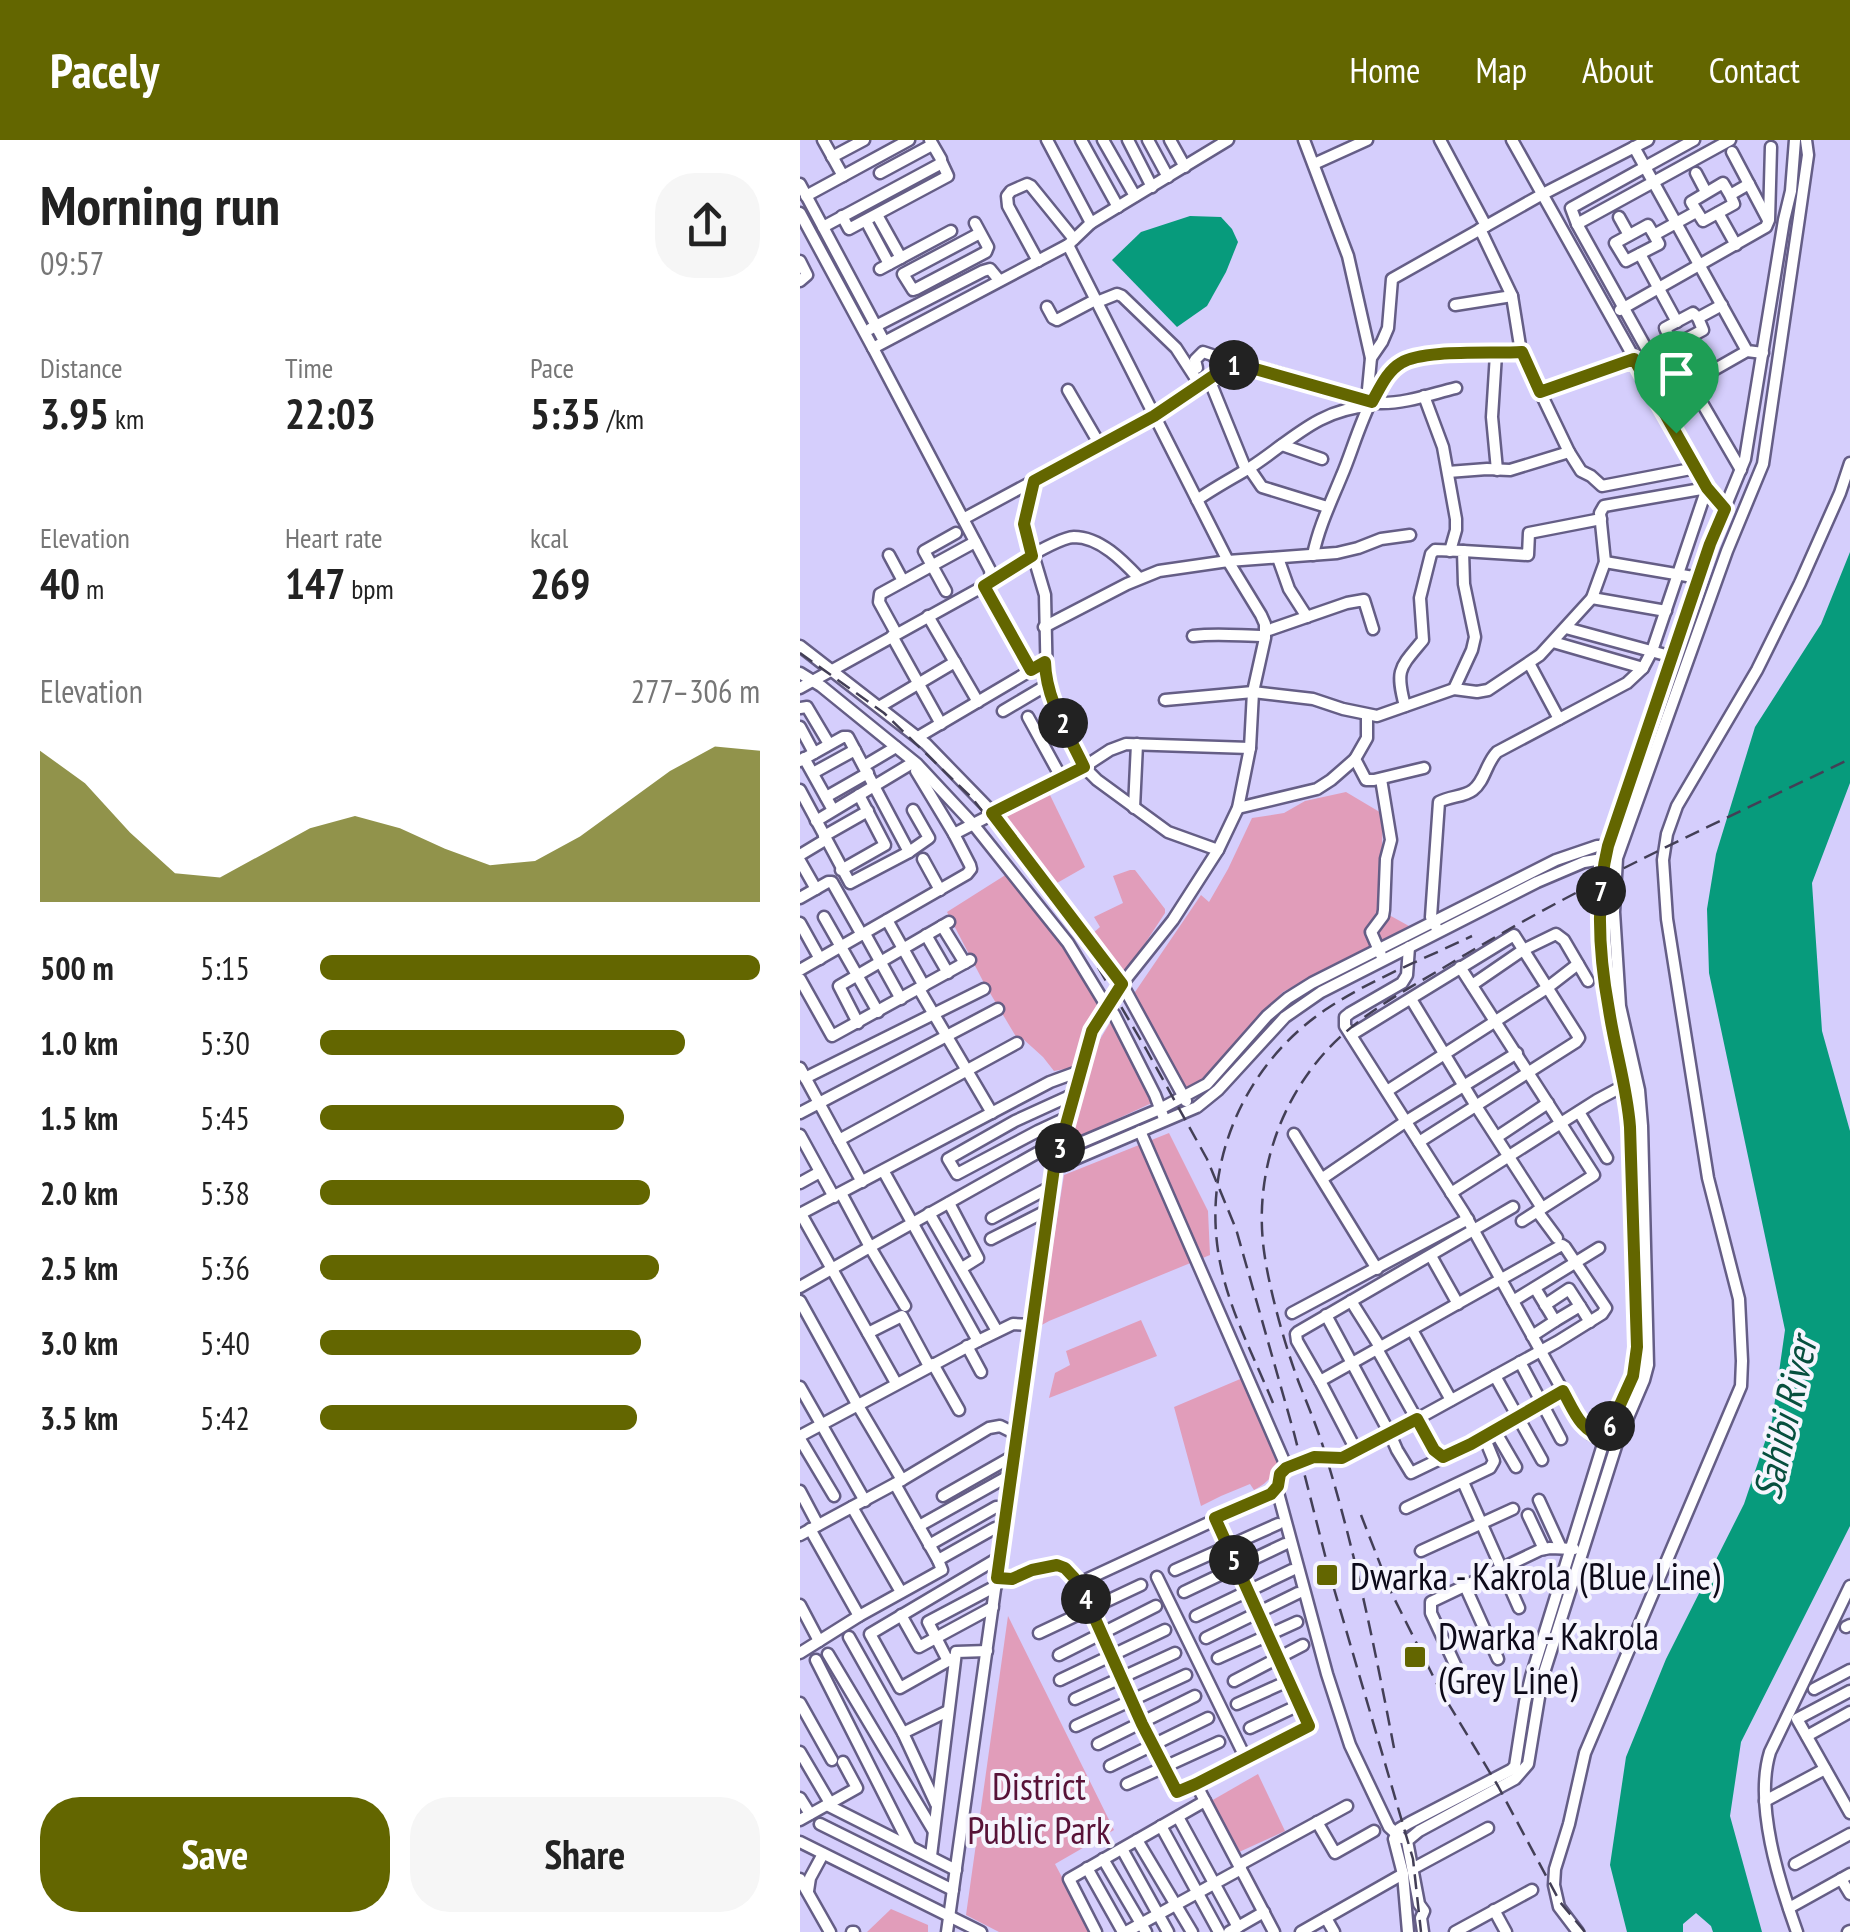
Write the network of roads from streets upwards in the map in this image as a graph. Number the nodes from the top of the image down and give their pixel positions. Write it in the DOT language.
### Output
graph roads {
  1 [pos="824,140"];
  2 [pos="864,140"];
  3 [pos="908,140"];
  4 [pos="1048,140"];
  5 [pos="1080,140"];
  6 [pos="1103,140"];
  7 [pos="1128,140"];
  8 [pos="1148,140"];
  9 [pos="1170,140"];
  10 [pos="1228,140"];
  11 [pos="1304,140"];
  12 [pos="1367,140"];
  13 [pos="1440,140"];
  14 [pos="1648,140"];
  15 [pos="1694,140"];
  16 [pos="1795,140"];
  17 [pos="1806,140"];
  18 [pos="931,142"];
  19 [pos="1517,143"];
  20 [pos="1731,146"];
  21 [pos="1634,147"];
  22 [pos="1771,148"];
  23 [pos="832,157"];
  24 [pos="873,160"];
  25 [pos="942,161"];
  26 [pos="1314,164"];
  27 [pos="1185,167"];
  28 [pos="1646,167"];
  29 [pos="880,173"];
  30 [pos="1696,174"];
  31 [pos="842,176"];
  32 [pos="1168,177"];
  33 [pos="1654,183"];
  34 [pos="800,184"];
  35 [pos="1749,184"];
  36 [pos="1152,187"];
  37 [pos="893,189"];
  38 [pos="1706,192"];
  39 [pos="1541,194"];
  40 [pos="1730,195"];
  41 [pos="806,196"];
  42 [pos="1135,196"];
  43 [pos="903,200"];
  44 [pos="1118,207"];
  45 [pos="800,212"];
  46 [pos="1696,212"];
  47 [pos="1718,213"];
  48 [pos="842,216"];
  49 [pos="1619,217"];
  50 [pos="871,218"];
  51 [pos="1091,223"];
  52 [pos="1676,223"];
  53 [pos="1576,224"];
  54 [pos="1768,224"];
  55 [pos="823,227"];
  56 [pos="1483,228"];
  57 [pos="951,231"];
  58 [pos="1782,232"];
  59 [pos="1629,235"];
  60 [pos="1654,235"];
  61 [pos="1071,242"];
  62 [pos="1736,246"];
  63 [pos="1621,254"];
  64 [pos="1640,254"];
  65 [pos="800,261"];
  66 [pos="1038,261"];
  67 [pos="891,263"];
  68 [pos="1599,265"];
  69 [pos="1700,266"];
  70 [pos="903,274"];
  71 [pos="998,280"];
  72 [pos="800,281"];
  73 [pos="1659,288"];
  74 [pos="1512,296"];
  75 [pos="1096,301"];
  76 [pos="1455,305"];
  77 [pos="1722,305"];
  78 [pos="1047,307"];
  79 [pos="1623,308"];
  80 [pos="1611,314"];
  81 [pos="1698,318"];
  82 [pos="1678,322"];
  83 [pos="875,326"];
  84 [pos="864,332"];
  85 [pos="1669,338"];
  86 [pos="1688,339"];
  87 [pos="884,341"];
  88 [pos="873,348"];
  89 [pos="1647,350"];
  90 [pos="1747,351"];
  91 [pos="1522,352"];
  92 [pos="1496,354"];
  93 [pos="1764,354"];
  94 [pos="1698,357"];
  95 [pos="1370,358"];
  96 [pos="1634,359"];
  97 [pos="1225,368"];
  98 [pos="1194,369"];
  99 [pos="1204,382"];
  100 [pos="1456,388"];
  101 [pos="1068,390"];
  102 [pos="1540,392"];
  103 [pos="1424,396"];
  104 [pos="1369,403"];
  105 [pos="1702,403"];
  106 [pos="1154,416"];
  107 [pos="1100,445"];
  108 [pos="1282,445"];
  109 [pos="1570,452"];
  110 [pos="1322,459"];
  111 [pos="1850,463"];
  112 [pos="1696,468"];
  113 [pos="1247,469"];
  114 [pos="1497,470"];
  115 [pos="1741,470"];
  116 [pos="1448,472"];
  117 [pos="1034,481"];
  118 [pos="1707,488"];
  119 [pos="1196,500"];
  120 [pos="1327,507"];
  121 [pos="1725,509"];
  122 [pos="963,519"];
  123 [pos="1601,519"];
  124 [pos="956,533"];
  125 [pos="1410,535"];
  126 [pos="975,542"];
  127 [pos="1456,551"];
  128 [pos="889,555"];
  129 [pos="1314,555"];
  130 [pos="1032,556"];
  131 [pos="1278,558"];
  132 [pos="1228,561"];
  133 [pos="1605,562"];
  134 [pos="932,566"];
  135 [pos="1678,574"];
  136 [pos="1139,578"];
  137 [pos="1699,578"];
  138 [pos="904,581"];
  139 [pos="987,583"];
  140 [pos="946,591"];
  141 [pos="1592,598"];
  142 [pos="1666,611"];
  143 [pos="928,616"];
  144 [pos="1307,617"];
  145 [pos="1044,627"];
  146 [pos="1374,628"];
  147 [pos="1566,628"];
  148 [pos="1265,633"];
  149 [pos="894,635"];
  150 [pos="1194,636"];
  151 [pos="1554,642"];
  152 [pos="800,646"];
  153 [pos="1652,651"];
  154 [pos="1673,657"];
  155 [pos="955,662"];
  156 [pos="1045,662"];
  157 [pos="1529,663"];
  158 [pos="1643,668"];
  159 [pos="833,670"];
  160 [pos="1031,670"];
  161 [pos="800,673"];
  162 [pos="812,682"];
  163 [pos="918,684"];
  164 [pos="1046,686"];
  165 [pos="800,688"];
  166 [pos="1454,689"];
  167 [pos="1253,692"];
  168 [pos="1165,700"];
  169 [pos="978,702"];
  170 [pos="1404,706"];
  171 [pos="879,707"];
  172 [pos="800,708"];
  173 [pos="1003,711"];
  174 [pos="1367,716"];
  175 [pos="1028,717"];
  176 [pos="1559,719"];
  177 [pos="941,724"];
  178 [pos="800,727"];
  179 [pos="918,738"];
  180 [pos="829,744"];
  181 [pos="1137,744"];
  182 [pos="896,747"];
  183 [pos="1250,748"];
  184 [pos="855,750"];
  185 [pos="806,758"];
  186 [pos="1355,759"];
  187 [pos="913,763"];
  188 [pos="827,766"];
  189 [pos="1084,767"];
  190 [pos="1424,768"];
  191 [pos="866,769"];
  192 [pos="812,773"];
  193 [pos="1062,778"];
  194 [pos="1381,779"];
  195 [pos="875,785"];
  196 [pos="840,789"];
  197 [pos="800,791"];
  198 [pos="859,794"];
  199 [pos="826,796"];
  200 [pos="1134,808"];
  201 [pos="1238,808"];
  202 [pos="833,810"];
  203 [pos="913,810"];
  204 [pos="868,811"];
  205 [pos="992,813"];
  206 [pos="814,818"];
  207 [pos="800,822"];
  208 [pos="973,824"];
  209 [pos="954,834"];
  210 [pos="824,838"];
  211 [pos="1218,850"];
  212 [pos="909,852"];
  213 [pos="1613,852"];
  214 [pos="800,858"];
  215 [pos="923,859"];
  216 [pos="841,870"];
  217 [pos="816,889"];
  218 [pos="940,890"];
  219 [pos="800,898"];
  220 [pos="824,917"];
  221 [pos="887,920"];
  222 [pos="800,923"];
  223 [pos="1436,927"];
  224 [pos="863,934"];
  225 [pos="926,935"];
  226 [pos="1409,946"];
  227 [pos="841,948"];
  228 [pos="903,948"];
  229 [pos="1524,950"];
  230 [pos="1381,954"];
  231 [pos="820,959"];
  232 [pos="880,962"];
  233 [pos="1578,964"];
  234 [pos="1460,967"];
  235 [pos="800,970"];
  236 [pos="948,972"];
  237 [pos="857,975"];
  238 [pos="800,978"];
  239 [pos="1588,981"];
  240 [pos="1122,984"];
  241 [pos="1472,985"];
  242 [pos="922,987"];
  243 [pos="1547,988"];
  244 [pos="984,989"];
  245 [pos="901,999"];
  246 [pos="1411,999"];
  247 [pos="1107,1008"];
  248 [pos="998,1009"];
  249 [pos="878,1012"];
  250 [pos="934,1014"];
  251 [pos="1496,1021"];
  252 [pos="858,1023"];
  253 [pos="1351,1035"];
  254 [pos="947,1036"];
  255 [pos="1017,1043"];
  256 [pos="1517,1053"];
  257 [pos="1445,1054"];
  258 [pos="967,1069"];
  259 [pos="1080,1071"];
  260 [pos="1529,1072"];
  261 [pos="803,1073"];
  262 [pos="1464,1084"];
  263 [pos="1626,1085"];
  264 [pos="812,1090"];
  265 [pos="1387,1091"];
  266 [pos="1074,1094"];
  267 [pos="800,1096"];
  268 [pos="1184,1097"];
  269 [pos="819,1102"];
  270 [pos="1548,1103"];
  271 [pos="1476,1106"];
  272 [pos="1190,1110"];
  273 [pos="1579,1112"];
  274 [pos="800,1113"];
  275 [pos="992,1113"];
  276 [pos="1162,1115"];
  277 [pos="1068,1117"];
  278 [pos="1405,1122"];
  279 [pos="1560,1124"];
  280 [pos="1140,1131"];
  281 [pos="1294,1134"];
  282 [pos="800,1135"];
  283 [pos="1497,1137"];
  284 [pos="1062,1138"];
  285 [pos="839,1140"];
  286 [pos="1419,1142"];
  287 [pos="804,1152"];
  288 [pos="1058,1152"];
  289 [pos="1510,1156"];
  290 [pos="1607,1158"];
  291 [pos="1054,1168"];
  292 [pos="820,1172"];
  293 [pos="884,1172"];
  294 [pos="1323,1178"];
  295 [pos="862,1182"];
  296 [pos="800,1183"];
  297 [pos="1052,1186"];
  298 [pos="1451,1192"];
  299 [pos="838,1195"];
  300 [pos="948,1202"];
  301 [pos="1513,1207"];
  302 [pos="1540,1209"];
  303 [pos="1048,1210"];
  304 [pos="800,1214"];
  305 [pos="929,1214"];
  306 [pos="992,1218"];
  307 [pos="1468,1219"];
  308 [pos="1522,1221"];
  309 [pos="912,1223"];
  310 [pos="1474,1231"];
  311 [pos="1556,1238"];
  312 [pos="991,1240"];
  313 [pos="870,1247"];
  314 [pos="1599,1248"];
  315 [pos="1432,1256"];
  316 [pos="1576,1262"];
  317 [pos="962,1268"];
  318 [pos="832,1269"];
  319 [pos="1377,1269"];
  320 [pos="1585,1277"];
  321 [pos="1500,1280"];
  322 [pos="800,1287"];
  323 [pos="1535,1288"];
  324 [pos="1569,1289"];
  325 [pos="800,1301"];
  326 [pos="1351,1302"];
  327 [pos="1513,1302"];
  328 [pos="1458,1304"];
  329 [pos="1546,1305"];
  330 [pos="905,1306"];
  331 [pos="1580,1306"];
  332 [pos="1292,1313"];
  333 [pos="1326,1315"];
  334 [pos="1555,1321"];
  335 [pos="1590,1322"];
  336 [pos="1032,1326"];
  337 [pos="997,1330"];
  338 [pos="1412,1330"];
  339 [pos="868,1333"];
  340 [pos="1532,1336"];
  341 [pos="978,1340"];
  342 [pos="967,1346"];
  343 [pos="1379,1348"];
  344 [pos="1540,1350"];
  345 [pos="1520,1362"];
  346 [pos="1352,1363"];
  347 [pos="931,1365"];
  348 [pos="981,1372"];
  349 [pos="1495,1376"];
  350 [pos="1320,1380"];
  351 [pos="896,1383"];
  352 [pos="800,1387"];
  353 [pos="1563,1391"];
  354 [pos="1451,1400"];
  355 [pos="1542,1403"];
  356 [pos="857,1404"];
  357 [pos="959,1410"];
  358 [pos="1518,1417"];
  359 [pos="1417,1419"];
  360 [pos="821,1424"];
  361 [pos="1495,1430"];
  362 [pos="1390,1434"];
  363 [pos="1018,1435"];
  364 [pos="800,1437"];
  365 [pos="1560,1439"];
  366 [pos="1611,1440"];
  367 [pos="1487,1444"];
  368 [pos="1357,1452"];
  369 [pos="1015,1455"];
  370 [pos="1443,1457"];
  371 [pos="1542,1460"];
  372 [pos="1286,1468"];
  373 [pos="1516,1468"];
  374 [pos="1012,1474"];
  375 [pos="898,1482"];
  376 [pos="1462,1482"];
  377 [pos="1276,1489"];
  378 [pos="800,1491"];
  379 [pos="834,1496"];
  380 [pos="943,1496"];
  381 [pos="1538,1500"];
  382 [pos="864,1501"];
  383 [pos="852,1508"];
  384 [pos="1007,1508"];
  385 [pos="1406,1508"];
  386 [pos="1513,1509"];
  387 [pos="1528,1515"];
  388 [pos="1215,1518"];
  389 [pos="1482,1523"];
  390 [pos="1278,1524"];
  391 [pos="919,1526"];
  392 [pos="809,1530"];
  393 [pos="1004,1531"];
  394 [pos="929,1544"];
  395 [pos="1284,1544"];
  396 [pos="1228,1546"];
  397 [pos="1565,1548"];
  398 [pos="1544,1549"];
  399 [pos="1421,1550"];
  400 [pos="1583,1550"];
  401 [pos="1000,1557"];
  402 [pos="938,1560"];
  403 [pos="1237,1566"];
  404 [pos="1502,1568"];
  405 [pos="1175,1570"];
  406 [pos="1292,1570"];
  407 [pos="1157,1577"];
  408 [pos="996,1582"];
  409 [pos="1079,1583"];
  410 [pos="1141,1584"];
  411 [pos="1465,1586"];
  412 [pos="1850,1586"];
  413 [pos="1248,1590"];
  414 [pos="901,1592"];
  415 [pos="1184,1592"];
  416 [pos="1298,1593"];
  417 [pos="800,1605"];
  418 [pos="918,1605"];
  419 [pos="1156,1606"];
  420 [pos="993,1607"];
  421 [pos="1520,1608"];
  422 [pos="1091,1610"];
  423 [pos="1258,1612"];
  424 [pos="900,1615"];
  425 [pos="859,1616"];
  426 [pos="1196,1616"];
  427 [pos="928,1622"];
  428 [pos="1296,1622"];
  429 [pos="1166,1630"];
  430 [pos="1039,1633"];
  431 [pos="1101,1634"];
  432 [pos="1268,1634"];
  433 [pos="849,1637"];
  434 [pos="936,1638"];
  435 [pos="1206,1638"];
  436 [pos="819,1641"];
  437 [pos="1303,1645"];
  438 [pos="987,1651"];
  439 [pos="800,1652"];
  440 [pos="1174,1653"];
  441 [pos="828,1654"];
  442 [pos="1059,1655"];
  443 [pos="1110,1656"];
  444 [pos="1218,1658"];
  445 [pos="952,1659"];
  446 [pos="1278,1659"];
  447 [pos="1498,1659"];
  448 [pos="816,1660"];
  449 [pos="1850,1670"];
  450 [pos="1186,1675"];
  451 [pos="1121,1679"];
  452 [pos="1060,1680"];
  453 [pos="1234,1681"];
  454 [pos="1288,1681"];
  455 [pos="1466,1688"];
  456 [pos="1814,1689"];
  457 [pos="1850,1690"];
  458 [pos="1195,1696"];
  459 [pos="1075,1699"];
  460 [pos="1131,1701"];
  461 [pos="800,1703"];
  462 [pos="1237,1704"];
  463 [pos="1299,1705"];
  464 [pos="948,1711"];
  465 [pos="1850,1712"];
  466 [pos="1208,1718"];
  467 [pos="1142,1724"];
  468 [pos="1076,1726"];
  469 [pos="1250,1728"];
  470 [pos="903,1733"];
  471 [pos="1807,1736"];
  472 [pos="1218,1742"];
  473 [pos="1098,1744"];
  474 [pos="1153,1744"];
  475 [pos="800,1752"];
  476 [pos="1246,1759"];
  477 [pos="1110,1766"];
  478 [pos="1165,1766"];
  479 [pos="1826,1769"];
  480 [pos="1128,1784"];
  481 [pos="1196,1784"];
  482 [pos="800,1798"];
  483 [pos="1466,1800"];
  484 [pos="1765,1801"];
  485 [pos="1205,1802"];
  486 [pos="829,1804"];
  487 [pos="937,1805"];
  488 [pos="1347,1806"];
  489 [pos="1850,1813"];
  490 [pos="805,1817"];
  491 [pos="1178,1817"];
  492 [pos="1318,1822"];
  493 [pos="820,1824"];
  494 [pos="1161,1826"];
  495 [pos="1488,1828"];
  496 [pos="934,1831"];
  497 [pos="1374,1831"];
  498 [pos="1850,1834"];
  499 [pos="1395,1835"];
  500 [pos="1137,1840"];
  501 [pos="1407,1841"];
  502 [pos="800,1843"];
  503 [pos="910,1846"];
  504 [pos="1122,1849"];
  505 [pos="823,1854"];
  506 [pos="931,1856"];
  507 [pos="1103,1859"];
  508 [pos="1794,1864"];
  509 [pos="1240,1867"];
  510 [pos="1087,1868"];
  511 [pos="956,1870"];
  512 [pos="1408,1871"];
  513 [pos="1846,1876"];
  514 [pos="800,1879"];
  515 [pos="1214,1884"];
  516 [pos="953,1890"];
  517 [pos="1532,1890"];
  518 [pos="808,1892"];
  519 [pos="1198,1893"];
  520 [pos="1850,1894"];
  521 [pos="1176,1904"];
  522 [pos="1790,1908"];
  523 [pos="1494,1910"];
  524 [pos="1264,1912"];
  525 [pos="1158,1914"];
  526 [pos="950,1916"];
  527 [pos="1326,1918"];
  528 [pos="1144,1928"];
  529 [pos="1233,1929"];
  530 [pos="830,1932"];
  531 [pos="947,1932"];
  532 [pos="980,1932"];
  533 [pos="1096,1932"];
  534 [pos="1125,1932"];
  535 [pos="1168,1932"];
  536 [pos="1192,1932"];
  537 [pos="1219,1932"];
  538 [pos="1274,1932"];
  539 [pos="1301,1932"];
  540 [pos="1334,1932"];
  541 [pos="1408,1932"];
  542 [pos="1423,1932"];
  543 [pos="1454,1932"];
  544 [pos="1506,1932"];
  545 [pos="1578,1932"];
  546 [pos="1797,1932"];
  1 -- 23 [label="street"];
  2 -- 23 [label="street"];
  3 -- 24 [label="street"];
  4 -- 51 [label="street"];
  5 -- 44 [label="street"];
  6 -- 42 [label="street"];
  7 -- 36 [label="street"];
  8 -- 32 [label="street"];
  9 -- 27 [label="street"];
  10 -- 27 [label="street"];
  11 -- 26 [label="street"];
  12 -- 26 [label="street"];
  13 -- 56 [label="street"];
  14 -- 21 [label="street"];
  15 -- 28 [label="street"];
  16 -- 58 [label="street"];
  17 -- 213 [label="street"];
  18 -- 25 [label="street"];
  18 -- 29 [label="street"];
  19 -- 39 [label="street"];
  20 -- 33 [label="street"];
  20 -- 35 [label="street"];
  21 -- 28 [label="street"];
  21 -- 39 [label="street"];
  22 -- 54 [label="street"];
  23 -- 31 [label="street"];
  24 -- 29 [label="street"];
  24 -- 31 [label="street"];
  25 -- 37 [label="street"];
  25 -- 43 [label="street"];
  26 -- 95 [label="street"];
  27 -- 32 [label="street"];
  28 -- 33 [label="street"];
  28 -- 53 [label="street"];
  29 -- 37 [label="street"];
  30 -- 38 [label="street"];
  31 -- 41 [label="street"];
  32 -- 36 [label="street"];
  33 -- 52 [label="street"];
  33 -- 53 [label="street"];
  34 -- 41 [label="street"];
  35 -- 40 [label="street"];
  35 -- 54 [label="street"];
  36 -- 42 [label="street"];
  37 -- 43 [label="street"];
  37 -- 48 [label="street"];
  38 -- 40 [label="street"];
  38 -- 46 [label="street"];
  39 -- 56 [label="street"];
  39 -- 80 [label="street"];
  40 -- 47 [label="street"];
  41 -- 55 [label="street"];
  42 -- 44 [label="street"];
  43 -- 50 [label="street"];
  44 -- 51 [label="street"];
  45 -- 84 [label="street"];
  46 -- 47 [label="street"];
  46 -- 52 [label="street"];
  47 -- 62 [label="street"];
  48 -- 50 [label="street"];
  48 -- 55 [label="street"];
  49 -- 59 [label="street"];
  50 -- 67 [label="street"];
  51 -- 61 [label="street"];
  52 -- 60 [label="street"];
  52 -- 69 [label="street"];
  53 -- 68 [label="street"];
  54 -- 58 [label="street"];
  54 -- 62 [label="street"];
  55 -- 83 [label="street"];
  56 -- 74 [label="street"];
  56 -- 95 [label="street"];
  57 -- 67 [label="street"];
  58 -- 93 [label="street"];
  59 -- 60 [label="street"];
  59 -- 63 [label="street"];
  60 -- 64 [label="street"];
  61 -- 66 [label="street"];
  61 -- 66 [label="street"];
  61 -- 75 [label="street"];
  62 -- 69 [label="street"];
  63 -- 64 [label="street"];
  63 -- 68 [label="street"];
  64 -- 73 [label="street"];
  65 -- 72 [label="street"];
  66 -- 71 [label="street"];
  67 -- 70 [label="street"];
  68 -- 79 [label="street"];
  69 -- 73 [label="street"];
  69 -- 77 [label="street"];
  70 -- 70 [label="street"];
  71 -- 83 [label="street"];
  71 -- 87 [label="street"];
  73 -- 79 [label="street"];
  73 -- 82 [label="street"];
  74 -- 76 [label="street"];
  74 -- 91 [label="street"];
  75 -- 78 [label="street"];
  75 -- 98 [label="street"];
  75 -- 106 [label="street"];
  77 -- 81 [label="street"];
  77 -- 90 [label="street"];
  79 -- 80 [label="street"];
  79 -- 89 [label="street"];
  80 -- 96 [label="street"];
  81 -- 82 [label="street"];
  81 -- 86 [label="street"];
  82 -- 85 [label="street"];
  83 -- 84 [label="street"];
  83 -- 87 [label="street"];
  84 -- 88 [label="street"];
  85 -- 86 [label="street"];
  85 -- 89 [label="street"];
  86 -- 94 [label="street"];
  87 -- 88 [label="street"];
  88 -- 122 [label="street"];
  89 -- 90 [label="street"];
  90 -- 93 [label="street"];
  91 -- 92 [label="street"];
  91 -- 102 [label="street"];
  92 -- 104 [label="street"];
  92 -- 114 [label="street"];
  93 -- 115 [label="street"];
  95 -- 104 [label="street"];
  96 -- 102 [label="street"];
  96 -- 112 [label="street"];
  97 -- 98 [label="street"];
  97 -- 99 [label="street"];
  97 -- 104 [label="street"];
  98 -- 99 [label="street"];
  99 -- 106 [label="street"];
  99 -- 113 [label="street"];
  100 -- 103 [label="street"];
  101 -- 107 [label="street"];
  102 -- 109 [label="street"];
  103 -- 104 [label="street"];
  103 -- 116 [label="street"];
  104 -- 108 [label="street"];
  104 -- 120 [label="street"];
  105 -- 115 [label="street"];
  106 -- 107 [label="street"];
  106 -- 119 [label="street"];
  107 -- 117 [label="street"];
  108 -- 110 [label="street"];
  108 -- 113 [label="street"];
  109 -- 112 [label="street"];
  109 -- 114 [label="street"];
  111 -- 545 [label="street"];
  112 -- 118 [label="street"];
  113 -- 119 [label="street"];
  113 -- 120 [label="street"];
  114 -- 116 [label="street"];
  115 -- 121 [label="street"];
  116 -- 127 [label="street"];
  117 -- 122 [label="street"];
  117 -- 130 [label="street"];
  118 -- 121 [label="street"];
  118 -- 123 [label="street"];
  118 -- 135 [label="street"];
  119 -- 132 [label="street"];
  120 -- 129 [label="street"];
  121 -- 137 [label="street"];
  122 -- 126 [label="street"];
  123 -- 127 [label="street"];
  123 -- 133 [label="street"];
  124 -- 134 [label="street"];
  125 -- 129 [label="street"];
  126 -- 134 [label="street"];
  126 -- 139 [label="street"];
  127 -- 166 [label="street"];
  127 -- 170 [label="street"];
  128 -- 138 [label="street"];
  129 -- 131 [label="street"];
  130 -- 136 [label="street"];
  130 -- 139 [label="street"];
  130 -- 145 [label="street"];
  131 -- 132 [label="street"];
  131 -- 144 [label="street"];
  132 -- 136 [label="street"];
  132 -- 148 [label="street"];
  133 -- 135 [label="street"];
  133 -- 141 [label="street"];
  134 -- 138 [label="street"];
  134 -- 140 [label="street"];
  135 -- 137 [label="street"];
  135 -- 142 [label="street"];
  136 -- 145 [label="street"];
  137 -- 154 [label="street"];
  138 -- 149 [label="street"];
  139 -- 143 [label="street"];
  139 -- 160 [label="street"];
  141 -- 142 [label="street"];
  141 -- 147 [label="street"];
  142 -- 153 [label="street"];
  143 -- 149 [label="street"];
  143 -- 155 [label="street"];
  144 -- 146 [label="street"];
  144 -- 148 [label="street"];
  145 -- 156 [label="street"];
  147 -- 151 [label="street"];
  147 -- 153 [label="street"];
  148 -- 150 [label="street"];
  148 -- 167 [label="street"];
  149 -- 159 [label="street"];
  149 -- 163 [label="street"];
  151 -- 157 [label="street"];
  151 -- 158 [label="street"];
  152 -- 159 [label="street"];
  153 -- 154 [label="street"];
  153 -- 158 [label="street"];
  154 -- 213 [label="street"];
  155 -- 163 [label="street"];
  155 -- 169 [label="street"];
  156 -- 160 [label="street"];
  156 -- 164 [label="street"];
  157 -- 166 [label="street"];
  157 -- 176 [label="street"];
  158 -- 176 [label="street"];
  159 -- 162 [label="street"];
  159 -- 171 [label="street"];
  160 -- 169 [label="street"];
  161 -- 162 [label="street"];
  162 -- 165 [label="street"];
  162 -- 182 [label="street"];
  163 -- 171 [label="street"];
  163 -- 177 [label="street"];
  164 -- 173 [label="street"];
  164 -- 189 [label="street"];
  166 -- 170 [label="street"];
  167 -- 168 [label="street"];
  167 -- 174 [label="street"];
  167 -- 183 [label="street"];
  169 -- 177 [label="street"];
  170 -- 174 [label="street"];
  171 -- 179 [label="street"];
  172 -- 180 [label="street"];
  174 -- 186 [label="street"];
  175 -- 193 [label="street"];
  176 -- 223 [label="street"];
  177 -- 179 [label="street"];
  178 -- 185 [label="street"];
  179 -- 205 [label="street"];
  180 -- 184 [label="street"];
  180 -- 185 [label="street"];
  181 -- 183 [label="street"];
  181 -- 189 [label="street"];
  181 -- 200 [label="street"];
  182 -- 187 [label="street"];
  182 -- 191 [label="street"];
  183 -- 201 [label="street"];
  184 -- 188 [label="street"];
  184 -- 191 [label="street"];
  185 -- 192 [label="street"];
  186 -- 194 [label="street"];
  186 -- 201 [label="street"];
  187 -- 195 [label="street"];
  187 -- 208 [label="street"];
  187 -- 209 [label="street"];
  188 -- 192 [label="street"];
  188 -- 196 [label="street"];
  189 -- 193 [label="street"];
  189 -- 200 [label="street"];
  190 -- 194 [label="street"];
  191 -- 195 [label="street"];
  191 -- 196 [label="street"];
  192 -- 199 [label="street"];
  193 -- 205 [label="street"];
  194 -- 230 [label="street"];
  195 -- 198 [label="street"];
  195 -- 212 [label="street"];
  196 -- 199 [label="street"];
  197 -- 206 [label="street"];
  198 -- 202 [label="street"];
  198 -- 204 [label="street"];
  199 -- 202 [label="street"];
  200 -- 211 [label="street"];
  201 -- 211 [label="street"];
  202 -- 206 [label="street"];
  203 -- 212 [label="street"];
  204 -- 210 [label="street"];
  204 -- 216 [label="street"];
  205 -- 208 [label="street"];
  205 -- 240 [label="street"];
  206 -- 207 [label="street"];
  206 -- 210 [label="street"];
  208 -- 209 [label="street"];
  208 -- 247 [label="street"];
  209 -- 218 [label="street"];
  210 -- 214 [label="street"];
  210 -- 216 [label="street"];
  211 -- 240 [label="street"];
  212 -- 216 [label="street"];
  213 -- 223 [label="street"];
  213 -- 263 [label="street"];
  213 -- 366 [label="street"];
  214 -- 217 [label="street"];
  215 -- 218 [label="street"];
  217 -- 219 [label="street"];
  217 -- 224 [label="street"];
  218 -- 221 [label="street"];
  220 -- 227 [label="street"];
  221 -- 224 [label="street"];
  221 -- 228 [label="street"];
  222 -- 231 [label="street"];
  223 -- 226 [label="street"];
  223 -- 230 [label="street"];
  224 -- 227 [label="street"];
  224 -- 232 [label="street"];
  225 -- 228 [label="street"];
  225 -- 236 [label="street"];
  225 -- 236 [label="street"];
  226 -- 230 [label="street"];
  226 -- 253 [label="street"];
  227 -- 231 [label="street"];
  227 -- 237 [label="street"];
  228 -- 232 [label="street"];
  228 -- 242 [label="street"];
  229 -- 233 [label="street"];
  229 -- 234 [label="street"];
  229 -- 241 [label="street"];
  229 -- 243 [label="street"];
  230 -- 268 [label="street"];
  230 -- 272 [label="street"];
  231 -- 235 [label="street"];
  232 -- 237 [label="street"];
  232 -- 245 [label="street"];
  233 -- 239 [label="street"];
  233 -- 243 [label="street"];
  234 -- 241 [label="street"];
  234 -- 246 [label="street"];
  236 -- 242 [label="street"];
  237 -- 249 [label="street"];
  237 -- 252 [label="street"];
  238 -- 252 [label="street"];
  240 -- 247 [label="street"];
  240 -- 268 [label="street"];
  241 -- 251 [label="street"];
  242 -- 245 [label="street"];
  242 -- 250 [label="street"];
  243 -- 251 [label="street"];
  243 -- 260 [label="street"];
  244 -- 250 [label="street"];
  245 -- 249 [label="street"];
  246 -- 253 [label="street"];
  246 -- 257 [label="street"];
  247 -- 259 [label="street"];
  247 -- 276 [label="street"];
  248 -- 254 [label="street"];
  249 -- 252 [label="street"];
  250 -- 254 [label="street"];
  250 -- 261 [label="street"];
  251 -- 256 [label="street"];
  251 -- 257 [label="street"];
  253 -- 265 [label="street"];
  254 -- 258 [label="street"];
  254 -- 269 [label="street"];
  255 -- 258 [label="street"];
  256 -- 260 [label="street"];
  256 -- 262 [label="street"];
  257 -- 262 [label="street"];
  257 -- 265 [label="street"];
  258 -- 275 [label="street"];
  258 -- 285 [label="street"];
  259 -- 266 [label="street"];
  259 -- 275 [label="street"];
  260 -- 270 [label="street"];
  260 -- 271 [label="street"];
  261 -- 264 [label="street"];
  262 -- 271 [label="street"];
  262 -- 278 [label="street"];
  263 -- 273 [label="street"];
  263 -- 366 [label="street"];
  264 -- 267 [label="street"];
  264 -- 269 [label="street"];
  265 -- 278 [label="street"];
  266 -- 277 [label="street"];
  266 -- 277 [label="street"];
  268 -- 272 [label="street"];
  268 -- 276 [label="street"];
  269 -- 274 [label="street"];
  269 -- 285 [label="street"];
  270 -- 279 [label="street"];
  270 -- 283 [label="street"];
  271 -- 283 [label="street"];
  271 -- 286 [label="street"];
  272 -- 276 [label="street"];
  273 -- 279 [label="street"];
  273 -- 290 [label="street"];
  275 -- 293 [label="street"];
  276 -- 280 [label="street"];
  276 -- 288 [label="street"];
  277 -- 284 [label="street"];
  278 -- 286 [label="street"];
  278 -- 294 [label="street"];
  279 -- 289 [label="street"];
  279 -- 302 [label="street"];
  280 -- 291 [label="street"];
  280 -- 372 [label="street"];
  281 -- 294 [label="street"];
  282 -- 287 [label="street"];
  283 -- 289 [label="street"];
  284 -- 288 [label="street"];
  284 -- 300 [label="street"];
  285 -- 295 [label="street"];
  286 -- 298 [label="street"];
  287 -- 292 [label="street"];
  288 -- 291 [label="street"];
  289 -- 298 [label="street"];
  289 -- 302 [label="street"];
  291 -- 297 [label="street"];
  292 -- 296 [label="street"];
  292 -- 299 [label="street"];
  293 -- 295 [label="street"];
  293 -- 309 [label="street"];
  294 -- 319 [label="street"];
  295 -- 299 [label="street"];
  297 -- 303 [label="street"];
  297 -- 306 [label="street"];
  298 -- 307 [label="street"];
  299 -- 304 [label="street"];
  299 -- 313 [label="street"];
  300 -- 305 [label="street"];
  300 -- 317 [label="street"];
  301 -- 310 [label="street"];
  302 -- 308 [label="street"];
  302 -- 311 [label="street"];
  303 -- 312 [label="street"];
  303 -- 336 [label="street"];
  304 -- 318 [label="street"];
  305 -- 309 [label="street"];
  305 -- 317 [label="street"];
  307 -- 310 [label="street"];
  307 -- 319 [label="street"];
  309 -- 313 [label="street"];
  309 -- 341 [label="street"];
  310 -- 315 [label="street"];
  310 -- 321 [label="street"];
  313 -- 318 [label="street"];
  313 -- 330 [label="street"];
  314 -- 316 [label="street"];
  315 -- 326 [label="street"];
  315 -- 328 [label="street"];
  316 -- 320 [label="street"];
  316 -- 321 [label="street"];
  316 -- 323 [label="street"];
  317 -- 337 [label="street"];
  318 -- 322 [label="street"];
  318 -- 339 [label="street"];
  319 -- 332 [label="street"];
  320 -- 324 [label="street"];
  320 -- 335 [label="street"];
  321 -- 327 [label="street"];
  321 -- 328 [label="street"];
  323 -- 327 [label="street"];
  323 -- 329 [label="street"];
  324 -- 329 [label="street"];
  324 -- 331 [label="street"];
  325 -- 356 [label="street"];
  326 -- 333 [label="street"];
  326 -- 343 [label="street"];
  327 -- 340 [label="street"];
  328 -- 338 [label="street"];
  329 -- 334 [label="street"];
  331 -- 334 [label="street"];
  331 -- 335 [label="street"];
  333 -- 346 [label="street"];
  333 -- 350 [label="street"];
  334 -- 340 [label="street"];
  335 -- 344 [label="street"];
  336 -- 337 [label="street"];
  336 -- 363 [label="street"];
  337 -- 341 [label="street"];
  338 -- 343 [label="street"];
  338 -- 354 [label="street"];
  339 -- 347 [label="street"];
  339 -- 351 [label="street"];
  340 -- 344 [label="street"];
  341 -- 342 [label="street"];
  342 -- 347 [label="street"];
  342 -- 348 [label="street"];
  343 -- 346 [label="street"];
  343 -- 359 [label="street"];
  344 -- 345 [label="street"];
  344 -- 353 [label="street"];
  345 -- 349 [label="street"];
  345 -- 355 [label="street"];
  346 -- 350 [label="street"];
  346 -- 362 [label="street"];
  347 -- 351 [label="street"];
  347 -- 357 [label="street"];
  349 -- 354 [label="street"];
  349 -- 358 [label="street"];
  350 -- 368 [label="street"];
  351 -- 356 [label="street"];
  352 -- 360 [label="street"];
  353 -- 355 [label="street"];
  353 -- 366 [label="street"];
  354 -- 359 [label="street"];
  355 -- 358 [label="street"];
  355 -- 365 [label="street"];
  356 -- 360 [label="street"];
  356 -- 375 [label="street"];
  358 -- 361 [label="street"];
  358 -- 371 [label="street"];
  359 -- 362 [label="street"];
  359 -- 370 [label="street"];
  360 -- 364 [label="street"];
  360 -- 382 [label="street"];
  361 -- 370 [label="street"];
  361 -- 373 [label="street"];
  362 -- 368 [label="street"];
  362 -- 370 [label="street"];
  363 -- 369 [label="street"];
  363 -- 375 [label="street"];
  364 -- 379 [label="street"];
  366 -- 397 [label="street"];
  366 -- 400 [label="street"];
  367 -- 376 [label="street"];
  368 -- 372 [label="street"];
  369 -- 374 [label="street"];
  369 -- 380 [label="street"];
  372 -- 377 [label="street"];
  374 -- 384 [label="street"];
  374 -- 391 [label="street"];
  375 -- 382 [label="street"];
  375 -- 391 [label="street"];
  376 -- 385 [label="street"];
  376 -- 389 [label="street"];
  377 -- 388 [label="street"];
  377 -- 499 [label="street"];
  378 -- 392 [label="street"];
  381 -- 397 [label="street"];
  382 -- 383 [label="street"];
  383 -- 392 [label="street"];
  383 -- 414 [label="street"];
  384 -- 393 [label="street"];
  384 -- 394 [label="street"];
  386 -- 389 [label="street"];
  387 -- 398 [label="street"];
  388 -- 396 [label="street"];
  388 -- 409 [label="street"];
  389 -- 399 [label="street"];
  389 -- 404 [label="street"];
  390 -- 396 [label="street"];
  391 -- 394 [label="street"];
  392 -- 425 [label="street"];
  393 -- 401 [label="street"];
  393 -- 402 [label="street"];
  394 -- 402 [label="street"];
  395 -- 403 [label="street"];
  396 -- 403 [label="street"];
  396 -- 405 [label="street"];
  397 -- 398 [label="street"];
  397 -- 400 [label="street"];
  397 -- 483 [label="street"];
  398 -- 404 [label="street"];
  400 -- 483 [label="street"];
  401 -- 408 [label="street"];
  401 -- 418 [label="street"];
  402 -- 414 [label="street"];
  403 -- 413 [label="street"];
  403 -- 415 [label="street"];
  404 -- 411 [label="street"];
  404 -- 421 [label="street"];
  406 -- 413 [label="street"];
  407 -- 476 [label="street"];
  408 -- 409 [label="street"];
  408 -- 420 [label="street"];
  408 -- 427 [label="street"];
  409 -- 422 [label="street"];
  410 -- 422 [label="street"];
  411 -- 447 [label="street"];
  411 -- 455 [label="street"];
  412 -- 484 [label="street"];
  413 -- 423 [label="street"];
  413 -- 426 [label="street"];
  414 -- 425 [label="street"];
  416 -- 423 [label="street"];
  417 -- 436 [label="street"];
  418 -- 424 [label="street"];
  418 -- 427 [label="street"];
  419 -- 431 [label="street"];
  420 -- 434 [label="street"];
  420 -- 438 [label="street"];
  422 -- 430 [label="street"];
  422 -- 431 [label="street"];
  423 -- 432 [label="street"];
  423 -- 435 [label="street"];
  424 -- 434 [label="street"];
  424 -- 445 [label="street"];
  425 -- 436 [label="street"];
  427 -- 434 [label="street"];
  428 -- 432 [label="street"];
  429 -- 443 [label="street"];
  431 -- 442 [label="street"];
  431 -- 443 [label="street"];
  432 -- 444 [label="street"];
  432 -- 446 [label="street"];
  433 -- 470 [label="street"];
  434 -- 445 [label="street"];
  436 -- 439 [label="street"];
  437 -- 446 [label="street"];
  438 -- 445 [label="street"];
  438 -- 511 [label="street"];
  440 -- 451 [label="street"];
  441 -- 496 [label="street"];
  443 -- 451 [label="street"];
  443 -- 452 [label="street"];
  445 -- 464 [label="street"];
  446 -- 453 [label="street"];
  446 -- 454 [label="street"];
  448 -- 503 [label="street"];
  449 -- 456 [label="street"];
  450 -- 460 [label="street"];
  451 -- 459 [label="street"];
  451 -- 460 [label="street"];
  454 -- 462 [label="street"];
  454 -- 463 [label="street"];
  457 -- 471 [label="street"];
  458 -- 467 [label="street"];
  460 -- 467 [label="street"];
  460 -- 468 [label="street"];
  461 -- 486 [label="street"];
  463 -- 469 [label="street"];
  463 -- 476 [label="street"];
  464 -- 470 [label="street"];
  464 -- 487 [label="street"];
  465 -- 471 [label="street"];
  466 -- 474 [label="street"];
  467 -- 473 [label="street"];
  467 -- 474 [label="street"];
  470 -- 487 [label="street"];
  471 -- 479 [label="street"];
  472 -- 478 [label="street"];
  474 -- 477 [label="street"];
  474 -- 478 [label="street"];
  475 -- 486 [label="street"];
  476 -- 481 [label="street"];
  478 -- 480 [label="street"];
  478 -- 481 [label="street"];
  479 -- 484 [label="street"];
  479 -- 489 [label="street"];
  481 -- 485 [label="street"];
  482 -- 490 [label="street"];
  483 -- 499 [label="street"];
  483 -- 501 [label="street"];
  484 -- 522 [label="street"];
  485 -- 491 [label="street"];
  485 -- 509 [label="street"];
  486 -- 490 [label="street"];
  486 -- 503 [label="street"];
  487 -- 496 [label="street"];
  488 -- 492 [label="street"];
  491 -- 494 [label="street"];
  491 -- 515 [label="street"];
  492 -- 497 [label="street"];
  492 -- 509 [label="street"];
  493 -- 516 [label="street"];
  494 -- 500 [label="street"];
  494 -- 519 [label="street"];
  495 -- 512 [label="street"];
  496 -- 506 [label="street"];
  498 -- 508 [label="street"];
  499 -- 501 [label="street"];
  499 -- 512 [label="street"];
  500 -- 504 [label="street"];
  500 -- 521 [label="street"];
  501 -- 512 [label="street"];
  502 -- 505 [label="street"];
  503 -- 506 [label="street"];
  504 -- 507 [label="street"];
  504 -- 525 [label="street"];
  505 -- 518 [label="street"];
  505 -- 526 [label="street"];
  506 -- 511 [label="street"];
  507 -- 510 [label="street"];
  507 -- 528 [label="street"];
  509 -- 515 [label="street"];
  509 -- 524 [label="street"];
  510 -- 533 [label="street"];
  510 -- 534 [label="street"];
  511 -- 516 [label="street"];
  512 -- 527 [label="street"];
  512 -- 541 [label="street"];
  512 -- 542 [label="street"];
  513 -- 520 [label="street"];
  513 -- 522 [label="street"];
  514 -- 518 [label="street"];
  515 -- 519 [label="street"];
  515 -- 529 [label="street"];
  516 -- 526 [label="street"];
  517 -- 523 [label="street"];
  518 -- 530 [label="street"];
  519 -- 521 [label="street"];
  519 -- 537 [label="street"];
  521 -- 525 [label="street"];
  521 -- 536 [label="street"];
  522 -- 546 [label="street"];
  523 -- 543 [label="street"];
  523 -- 544 [label="street"];
  524 -- 529 [label="street"];
  524 -- 538 [label="street"];
  525 -- 528 [label="street"];
  525 -- 535 [label="street"];
  526 -- 531 [label="street"];
  526 -- 532 [label="street"];
  527 -- 539 [label="street"];
  527 -- 540 [label="street"];
  528 -- 534 [label="street"];
}
